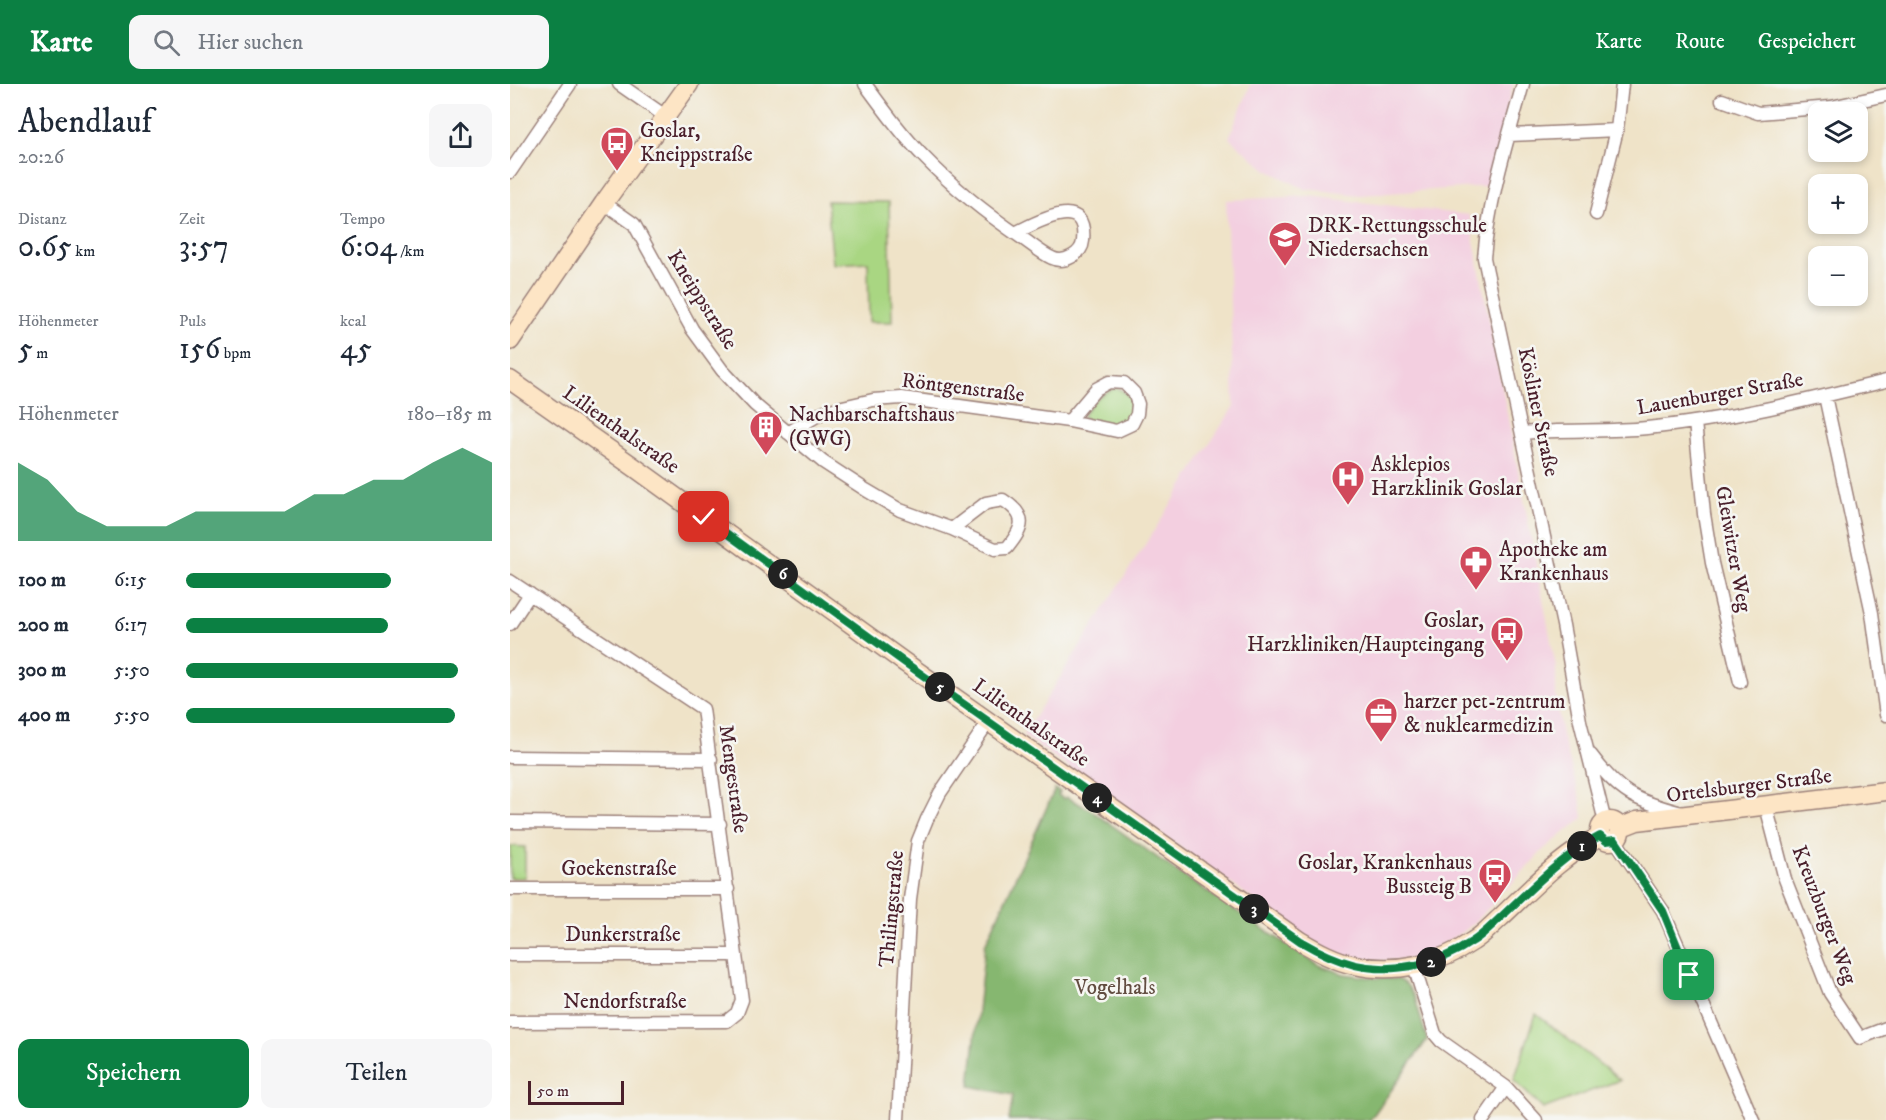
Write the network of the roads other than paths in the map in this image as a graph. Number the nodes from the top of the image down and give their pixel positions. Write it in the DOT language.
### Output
graph roads {
  1 [pos="570,84"];
  2 [pos="619,84"];
  3 [pos="689,84"];
  4 [pos="865,84"];
  5 [pos="1523,84"];
  6 [pos="1622,84"];
  7 [pos="1886,95"];
  8 [pos="1722,100"];
  9 [pos="665,116"];
  10 [pos="1617,130"];
  11 [pos="1509,135"];
  12 [pos="510,172"];
  13 [pos="604,203"];
  14 [pos="1596,214"];
  15 [pos="1015,233"];
  16 [pos="525,320"];
  17 [pos="510,341"];
  18 [pos="510,350"];
  19 [pos="510,380"];
  20 [pos="1886,381"];
  21 [pos="1825,396"];
  22 [pos="1069,421"];
  23 [pos="1695,422"];
  24 [pos="788,433"];
  25 [pos="1523,433"];
  26 [pos="952,530"];
  27 [pos="510,581"];
  28 [pos="530,594"];
  29 [pos="510,624"];
  30 [pos="1740,682"];
  31 [pos="1886,715"];
  32 [pos="989,721"];
  33 [pos="1587,750"];
  34 [pos="510,757"];
  35 [pos="711,759"];
  36 [pos="1886,791"];
  37 [pos="1766,806"];
  38 [pos="1691,815"];
  39 [pos="510,822"];
  40 [pos="720,824"];
  41 [pos="1610,832"];
  42 [pos="510,889"];
  43 [pos="728,889"];
  44 [pos="736,954"];
  45 [pos="510,955"];
  46 [pos="1414,966"];
  47 [pos="737,1013"];
  48 [pos="510,1022"];
  49 [pos="1886,1028"];
  50 [pos="1506,1087"];
  51 [pos="898,1120"];
  52 [pos="1483,1120"];
  53 [pos="1536,1120"];
  54 [pos="1753,1120"];
  1 -- 12 [label="street"];
  2 -- 9 [label="street"];
  3 -- 9 [label="street"];
  4 -- 15 [label="street"];
  5 -- 11 [label="street, Kösliner Straße"];
  6 -- 10 [label="street"];
  7 -- 8 [label="street"];
  9 -- 13 [label="street"];
  10 -- 11 [label="street"];
  10 -- 14 [label="street"];
  11 -- 25 [label="street, Kösliner Straße"];
  13 -- 16 [label="street"];
  13 -- 24 [label="street, Kneippstraße"];
  15 -- 15 [label="street"];
  16 -- 17 [label="street"];
  16 -- 18 [label="street"];
  19 -- 32 [label="street, Lilienthalstraße"];
  20 -- 21 [label="street, Lauenburger Straße"];
  21 -- 23 [label="street, Lauenburger Straße"];
  21 -- 31 [label="street"];
  22 -- 22 [label="street, Röntgenstraße"];
  22 -- 24 [label="street, Röntgenstraße"];
  23 -- 25 [label="street, Lauenburger Straße"];
  23 -- 30 [label="street, Gleiwitzer Weg"];
  24 -- 26 [label="street, Kneippstraße"];
  25 -- 33 [label="street, Kösliner Straße"];
  26 -- 26 [label="street, Kneippstraße"];
  27 -- 28 [label="street, Mengestraße"];
  28 -- 29 [label="street"];
  28 -- 35 [label="street, Mengestraße"];
  32 -- 46 [label="street, Lilienthalstraße"];
  32 -- 51 [label="street, Thilingstraße"];
  33 -- 38 [label="street, Kösliner Straße"];
  33 -- 41 [label="street, Kösliner Straße"];
  34 -- 35 [label="street"];
  35 -- 40 [label="street, Mengestraße"];
  36 -- 37 [label="street, Ortelsburger Straße"];
  37 -- 38 [label="street, Ortelsburger Straße"];
  37 -- 49 [label="street, Kreuzburger Weg"];
  38 -- 41 [label="street, Ortelsburger Straße"];
  39 -- 40 [label="street"];
  40 -- 43 [label="street, Mengestraße"];
  41 -- 46 [label="street, Lilienthalstraße"];
  41 -- 54 [label="street"];
  42 -- 43 [label="street, Goekenstraße"];
  43 -- 44 [label="street, Mengestraße"];
  44 -- 45 [label="street, Dunkerstraße"];
  44 -- 47 [label="street, Mengestraße"];
  46 -- 50 [label="street"];
  47 -- 48 [label="street, Nendorfstraße"];
  50 -- 52 [label="street"];
  50 -- 53 [label="street"];
}
